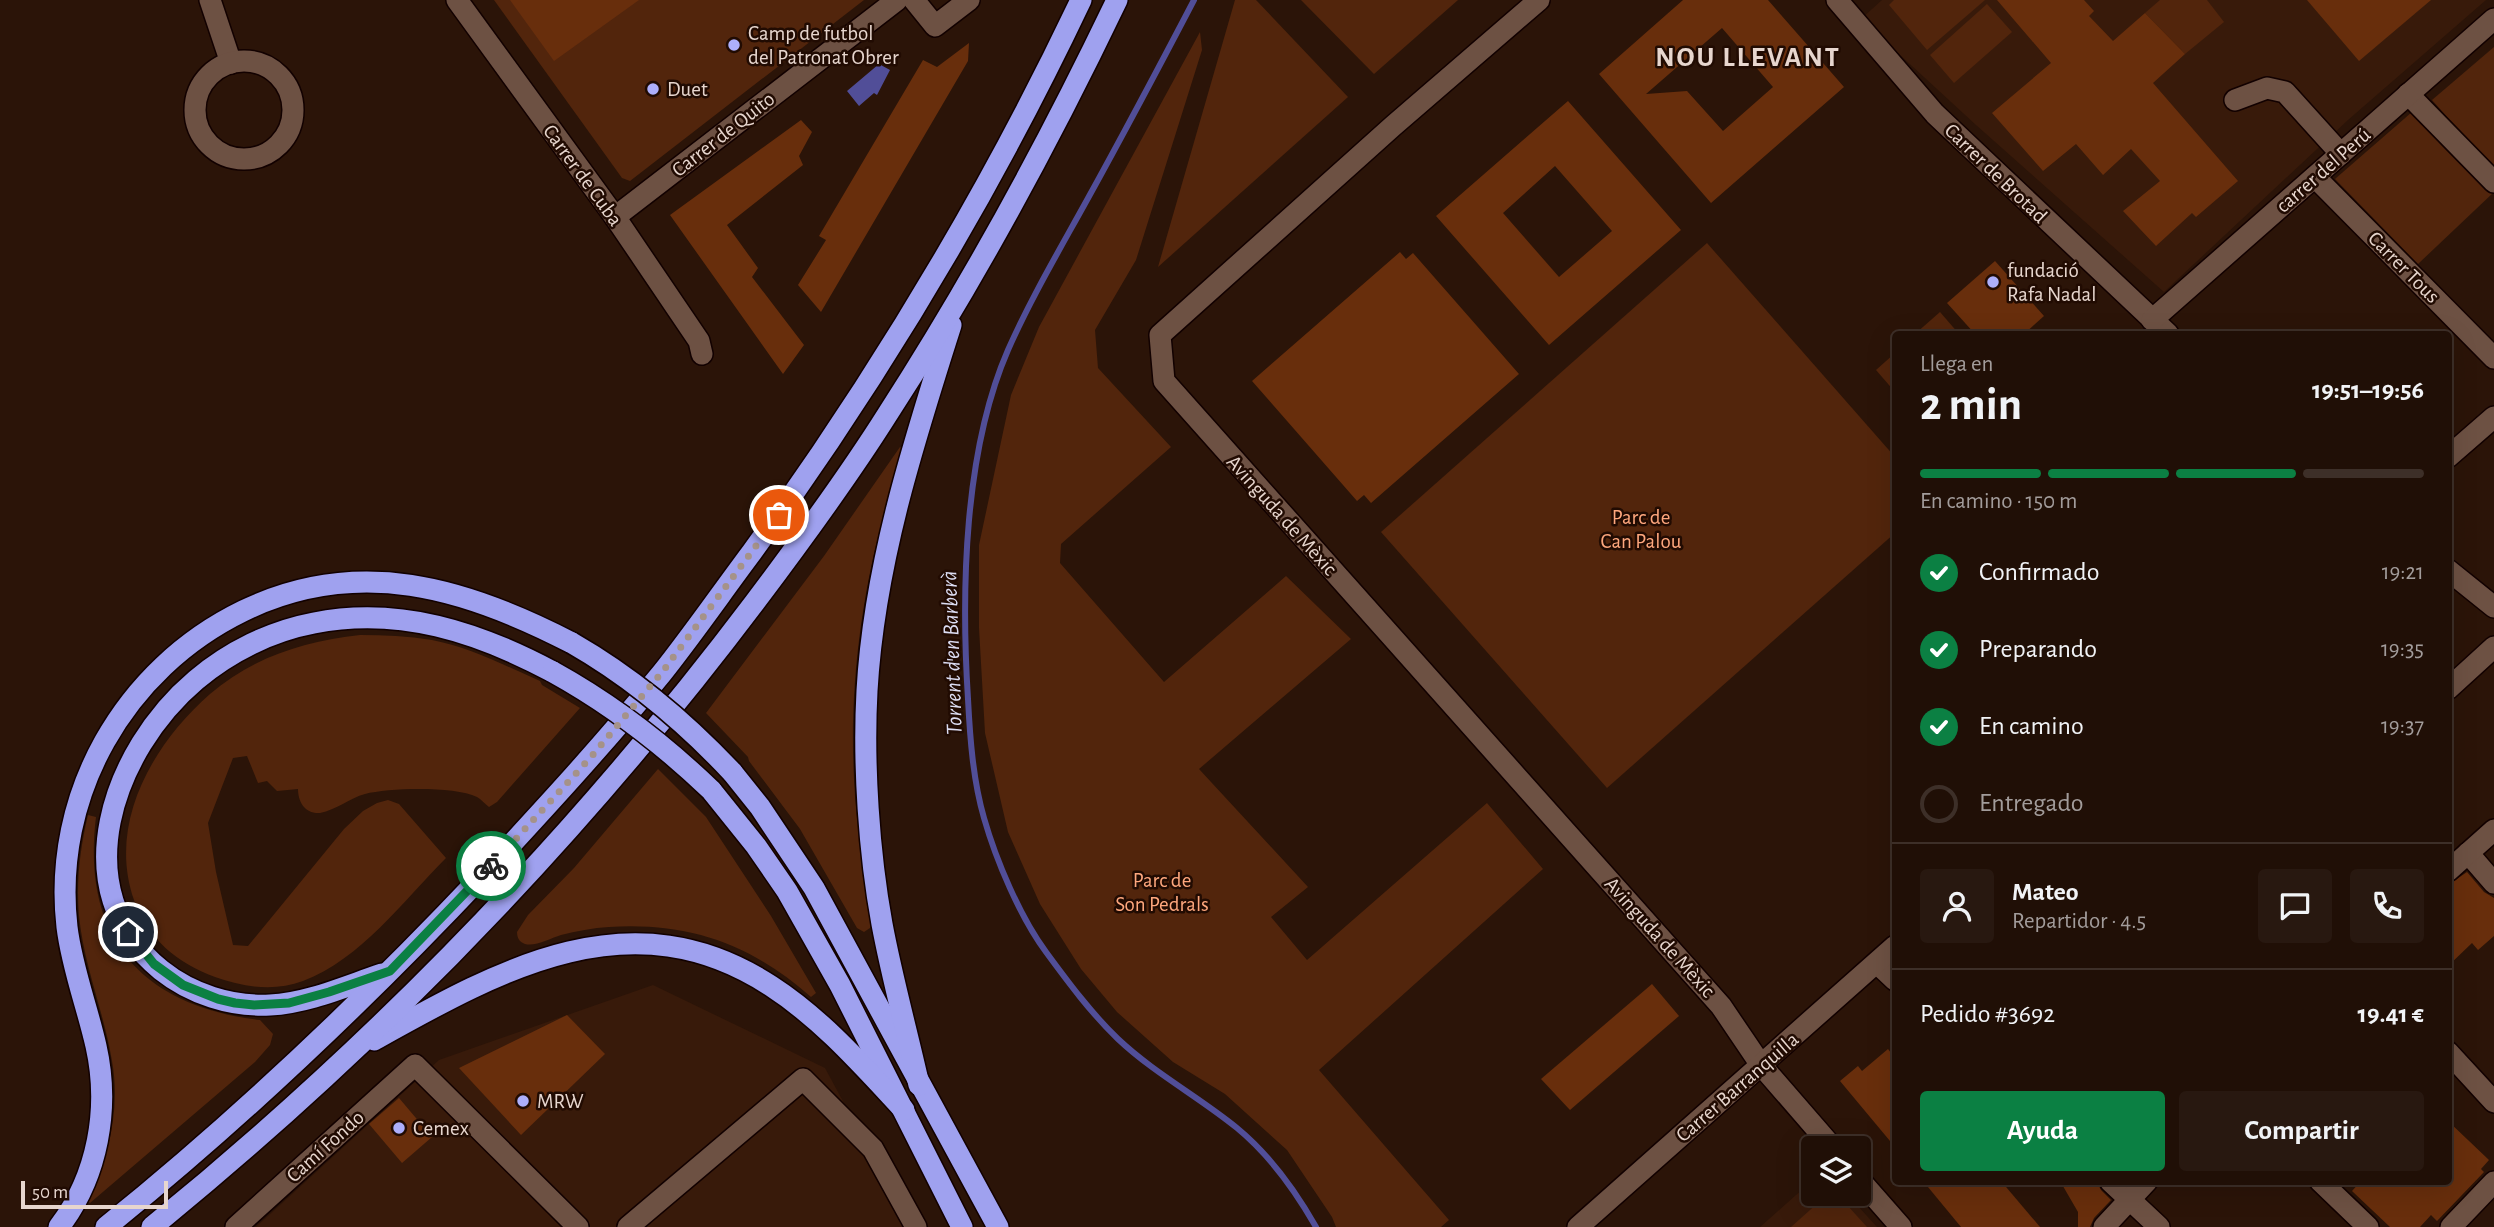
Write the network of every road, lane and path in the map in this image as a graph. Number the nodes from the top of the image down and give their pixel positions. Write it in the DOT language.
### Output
graph roads {
  1 [pos="209,0"];
  2 [pos="457,0"];
  3 [pos="897,0"];
  4 [pos="915,0"];
  5 [pos="969,0"];
  6 [pos="1081,0"];
  7 [pos="1117,0"];
  8 [pos="1539,0"];
  9 [pos="1837,0"];
  10 [pos="2494,19"];
  11 [pos="231,62"];
  12 [pos="2408,94"];
  13 [pos="2235,100"];
  14 [pos="2341,154"];
  15 [pos="2315,177"];
  16 [pos="2494,182"];
  17 [pos="615,217"];
  18 [pos="962,293"];
  19 [pos="2160,327"];
  20 [pos="702,354"];
  21 [pos="2494,358"];
  22 [pos="2494,417"];
  23 [pos="2452,454"];
  24 [pos="2452,573"];
  25 [pos="2494,607"];
  26 [pos="2494,647"];
  27 [pos="2452,685"];
  28 [pos="2494,830"];
  29 [pos="2468,853"];
  30 [pos="2452,867"];
  31 [pos="2494,883"];
  32 [pos="1892,949"];
  33 [pos="1877,962"];
  34 [pos="390,971"];
  35 [pos="1892,977"];
  36 [pos="351,1053"];
  37 [pos="2452,1056"];
  38 [pos="1761,1065"];
  39 [pos="919,1085"];
  40 [pos="2494,1102"];
  41 [pos="904,1110"];
  42 [pos="1823,1136"];
  43 [pos="2494,1182"];
  44 [pos="2114,1185"];
  45 [pos="2143,1185"];
  46 [pos="2324,1185"];
  47 [pos="1871,1193"];
  48 [pos="2130,1200"];
  49 [pos="59,1227"];
  50 [pos="106,1227"];
  51 [pos="152,1227"];
  52 [pos="236,1227"];
  53 [pos="578,1227"];
  54 [pos="628,1227"];
  55 [pos="916,1227"];
  56 [pos="962,1227"];
  57 [pos="998,1227"];
  58 [pos="1578,1227"];
  59 [pos="1901,1227"];
  60 [pos="2104,1227"];
  61 [pos="2159,1227"];
  62 [pos="2368,1227"];
  63 [pos="2451,1227"];
  1 -- 11 [label="street"];
  2 -- 17 [label="street, Carrer de Cuba"];
  3 -- 17 [label="street, Carrer de Quito"];
  4 -- 5 [label="street"];
  6 -- 34 [label="highway"];
  7 -- 18 [label="highway"];
  8 -- 38 [label="street, Avinguda de Mèxic"];
  9 -- 19 [label="street, Carrer de Brotad"];
  10 -- 12 [label="street, carrer del Perú"];
  11 -- 11 [label="street"];
  12 -- 14 [label="street, carrer del Perú"];
  12 -- 16 [label="street"];
  13 -- 14 [label="street"];
  14 -- 15 [label="street, carrer del Perú"];
  15 -- 19 [label="street, carrer del Perú"];
  15 -- 21 [label="street, Carrer Tous"];
  17 -- 20 [label="street, Carrer de Cuba"];
  18 -- 36 [label="highway"];
  18 -- 39 [label="highway"];
  22 -- 23 [label="street"];
  24 -- 25 [label="street"];
  26 -- 27 [label="street"];
  28 -- 29 [label="street"];
  29 -- 30 [label="street"];
  29 -- 31 [label="street"];
  32 -- 33 [label="street, Carrer Barranquilla"];
  33 -- 35 [label="street"];
  33 -- 38 [label="street, Carrer Barranquilla"];
  34 -- 41 [label="highway, bridge"];
  34 -- 50 [label="highway"];
  36 -- 41 [label="highway"];
  36 -- 51 [label="highway"];
  37 -- 40 [label="street"];
  38 -- 42 [label="street"];
  38 -- 58 [label="street, Carrer Barranquilla"];
  39 -- 49 [label="highway, bridge"];
  39 -- 57 [label="highway"];
  41 -- 56 [label="highway"];
  43 -- 63 [label="street"];
  44 -- 48 [label="street"];
  45 -- 48 [label="street"];
  46 -- 62 [label="street"];
  47 -- 59 [label="street"];
  48 -- 60 [label="street"];
  48 -- 61 [label="street"];
  52 -- 53 [label="street, Camí Fondo"];
  54 -- 55 [label="street"];
}
